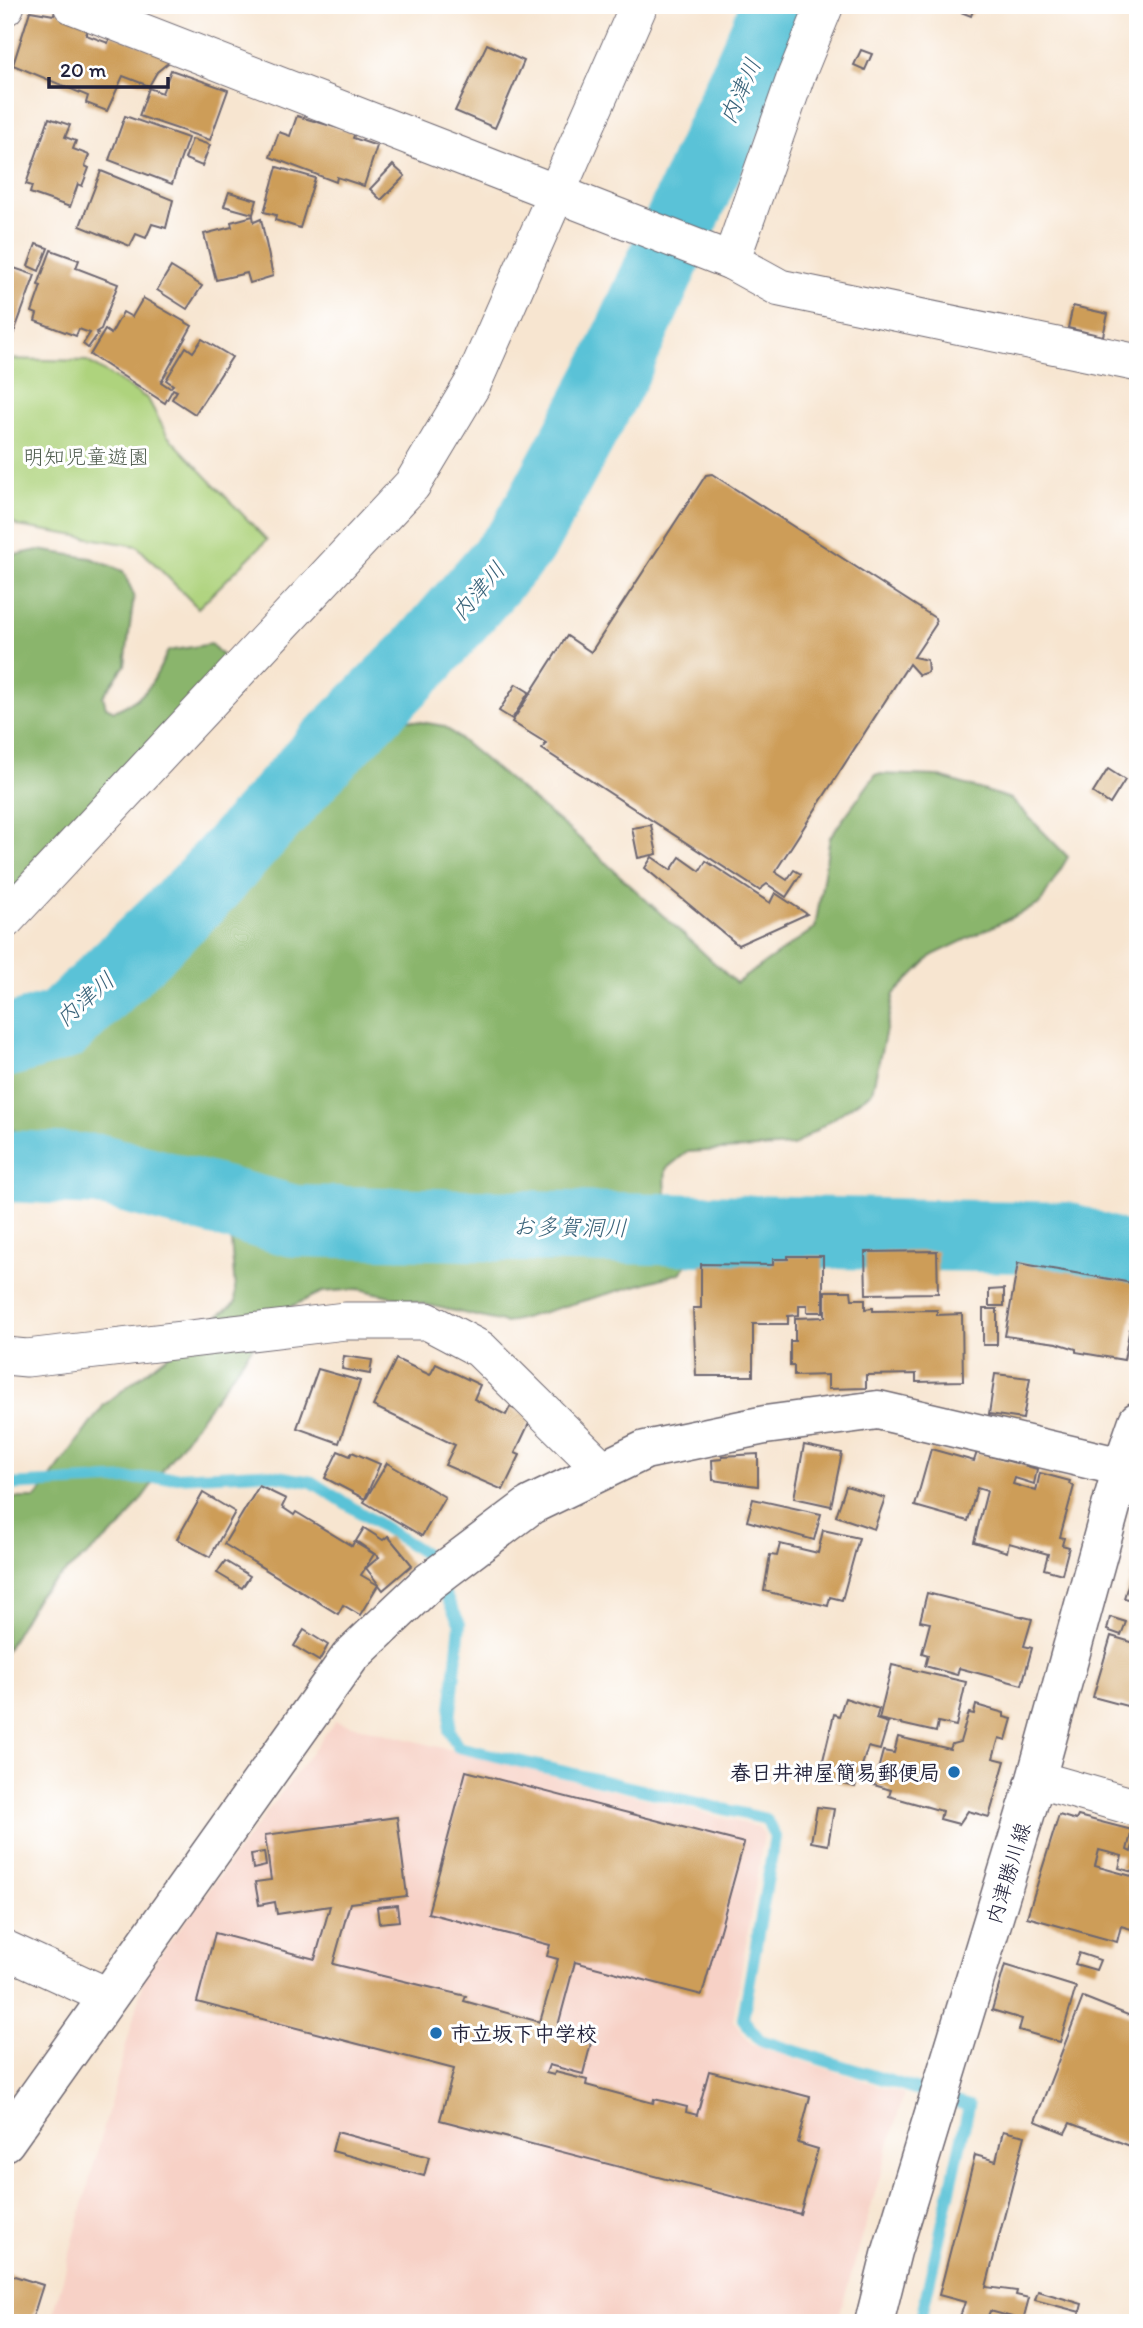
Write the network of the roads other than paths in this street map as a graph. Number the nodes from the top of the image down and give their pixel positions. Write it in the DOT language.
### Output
graph roads {
  1 [pos="72,5"];
  2 [pos="639,5"];
  3 [pos="825,5"];
  4 [pos="114,12"];
  5 [pos="559,192"];
  6 [pos="731,261"];
  7 [pos="1138,363"];
  8 [pos="5,920"];
  9 [pos="5,1356"];
  10 [pos="1138,1422"];
  11 [pos="1122,1467"];
  12 [pos="603,1470"];
  13 [pos="1036,1779"];
  14 [pos="1138,1808"];
  15 [pos="5,1949"];
  16 [pos="107,1996"];
  17 [pos="5,2142"];
  18 [pos="873,2323"];
  1 -- 4 [label="street"];
  2 -- 5 [label="street"];
  3 -- 6 [label="street"];
  4 -- 5 [label="street"];
  5 -- 6 [label="street"];
  5 -- 8 [label="street"];
  6 -- 7 [label="street"];
  9 -- 12 [label="street"];
  10 -- 11 [label="street, 内津勝川線"];
  11 -- 12 [label="street"];
  11 -- 13 [label="street, 内津勝川線"];
  12 -- 16 [label="street"];
  13 -- 14 [label="street"];
  13 -- 18 [label="street, 内津勝川線"];
  15 -- 16 [label="street"];
  16 -- 17 [label="street"];
}
